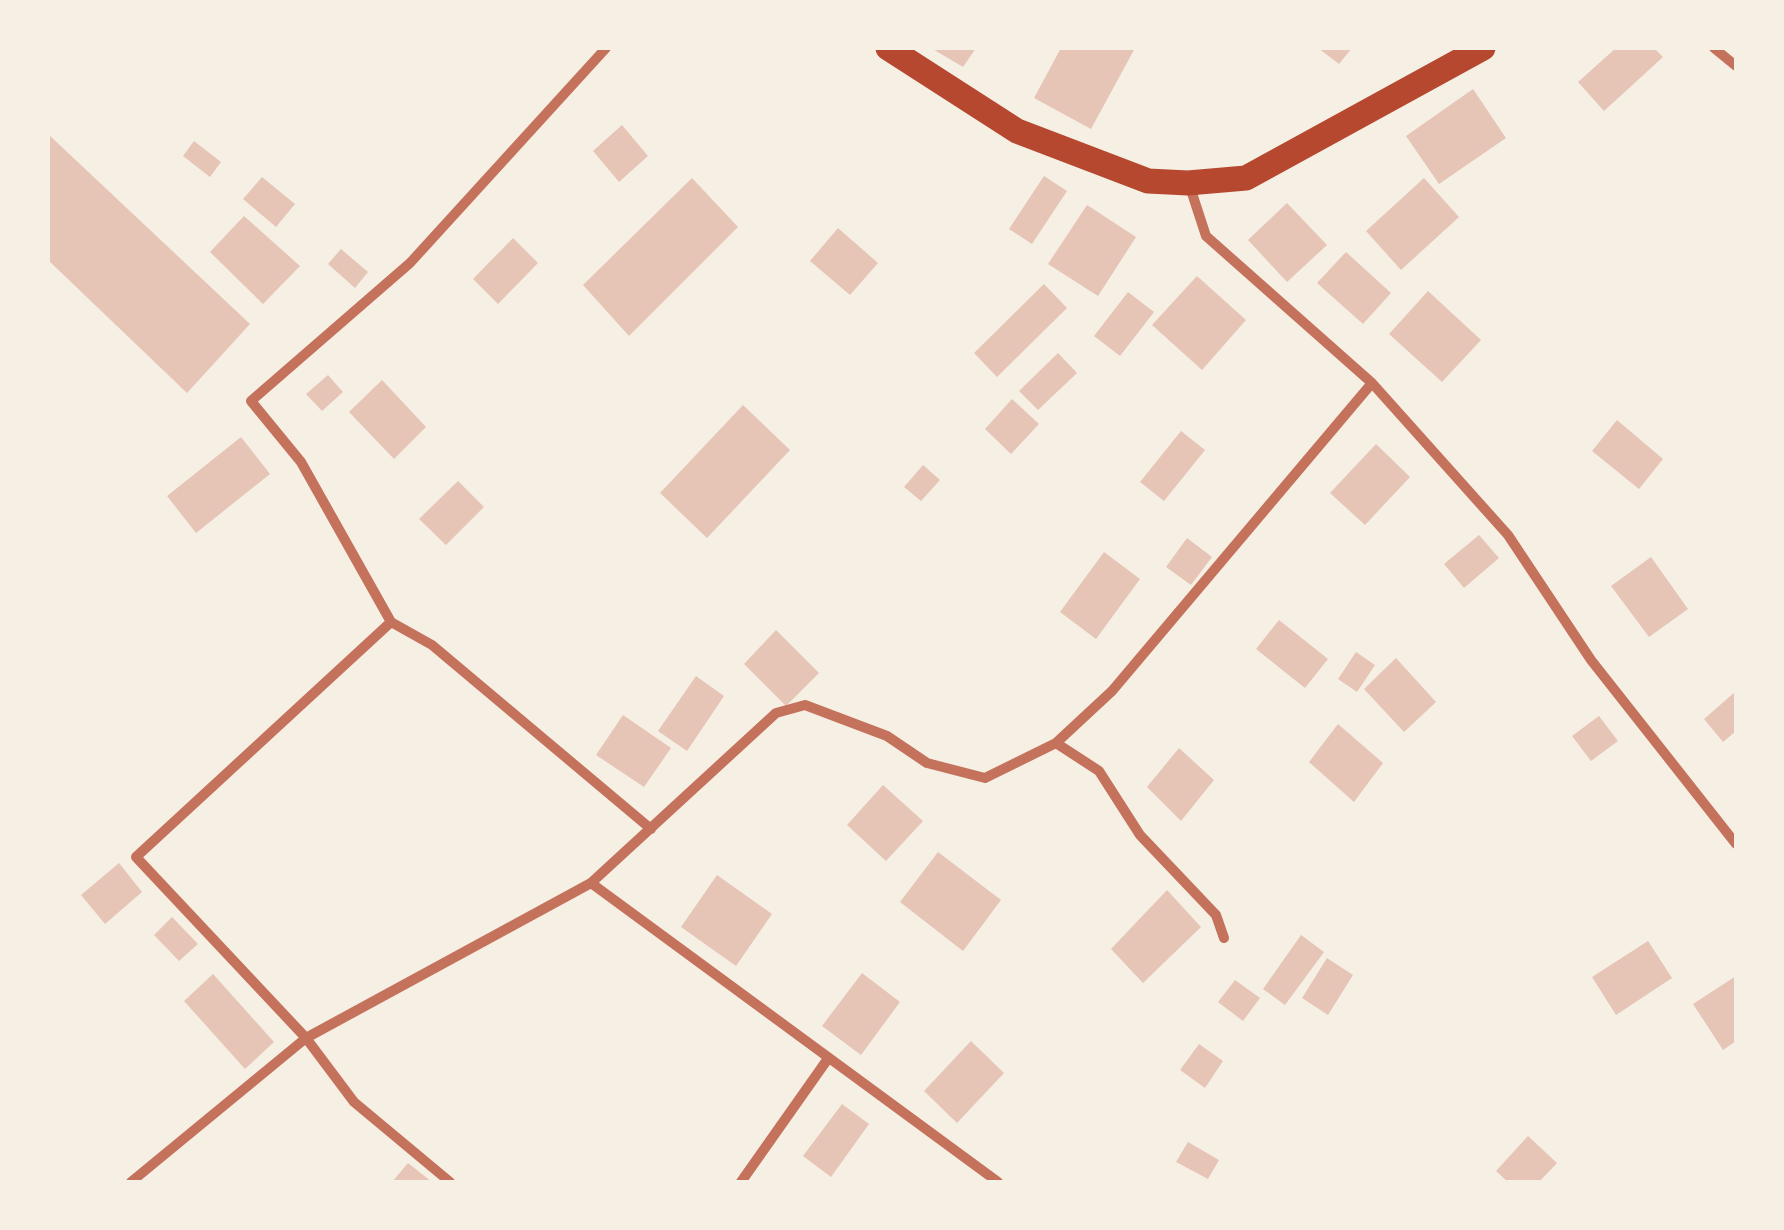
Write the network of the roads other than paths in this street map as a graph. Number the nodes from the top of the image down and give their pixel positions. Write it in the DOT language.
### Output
graph roads {
  1 [pos="606,48"];
  2 [pos="888,48"];
  3 [pos="1483,48"];
  4 [pos="1714,48"];
  5 [pos="1736,66"];
  6 [pos="1188,183"];
  7 [pos="1372,383"];
  8 [pos="391,622"];
  9 [pos="1056,743"];
  10 [pos="651,828"];
  11 [pos="1736,844"];
  12 [pos="592,883"];
  13 [pos="1224,938"];
  14 [pos="306,1038"];
  15 [pos="827,1060"];
  16 [pos="131,1182"];
  17 [pos="450,1182"];
  18 [pos="742,1182"];
  19 [pos="998,1182"];
  1 -- 8 [label="street"];
  2 -- 6 [label="main road"];
  3 -- 6 [label="main road"];
  4 -- 5 [label="street"];
  6 -- 7 [label="street"];
  7 -- 9 [label="street"];
  7 -- 11 [label="street"];
  8 -- 10 [label="street"];
  8 -- 14 [label="street"];
  9 -- 10 [label="street"];
  9 -- 13 [label="street"];
  10 -- 12 [label="street"];
  12 -- 14 [label="street"];
  12 -- 15 [label="street"];
  14 -- 16 [label="street"];
  14 -- 17 [label="street"];
  15 -- 18 [label="street"];
  15 -- 19 [label="street"];
}
